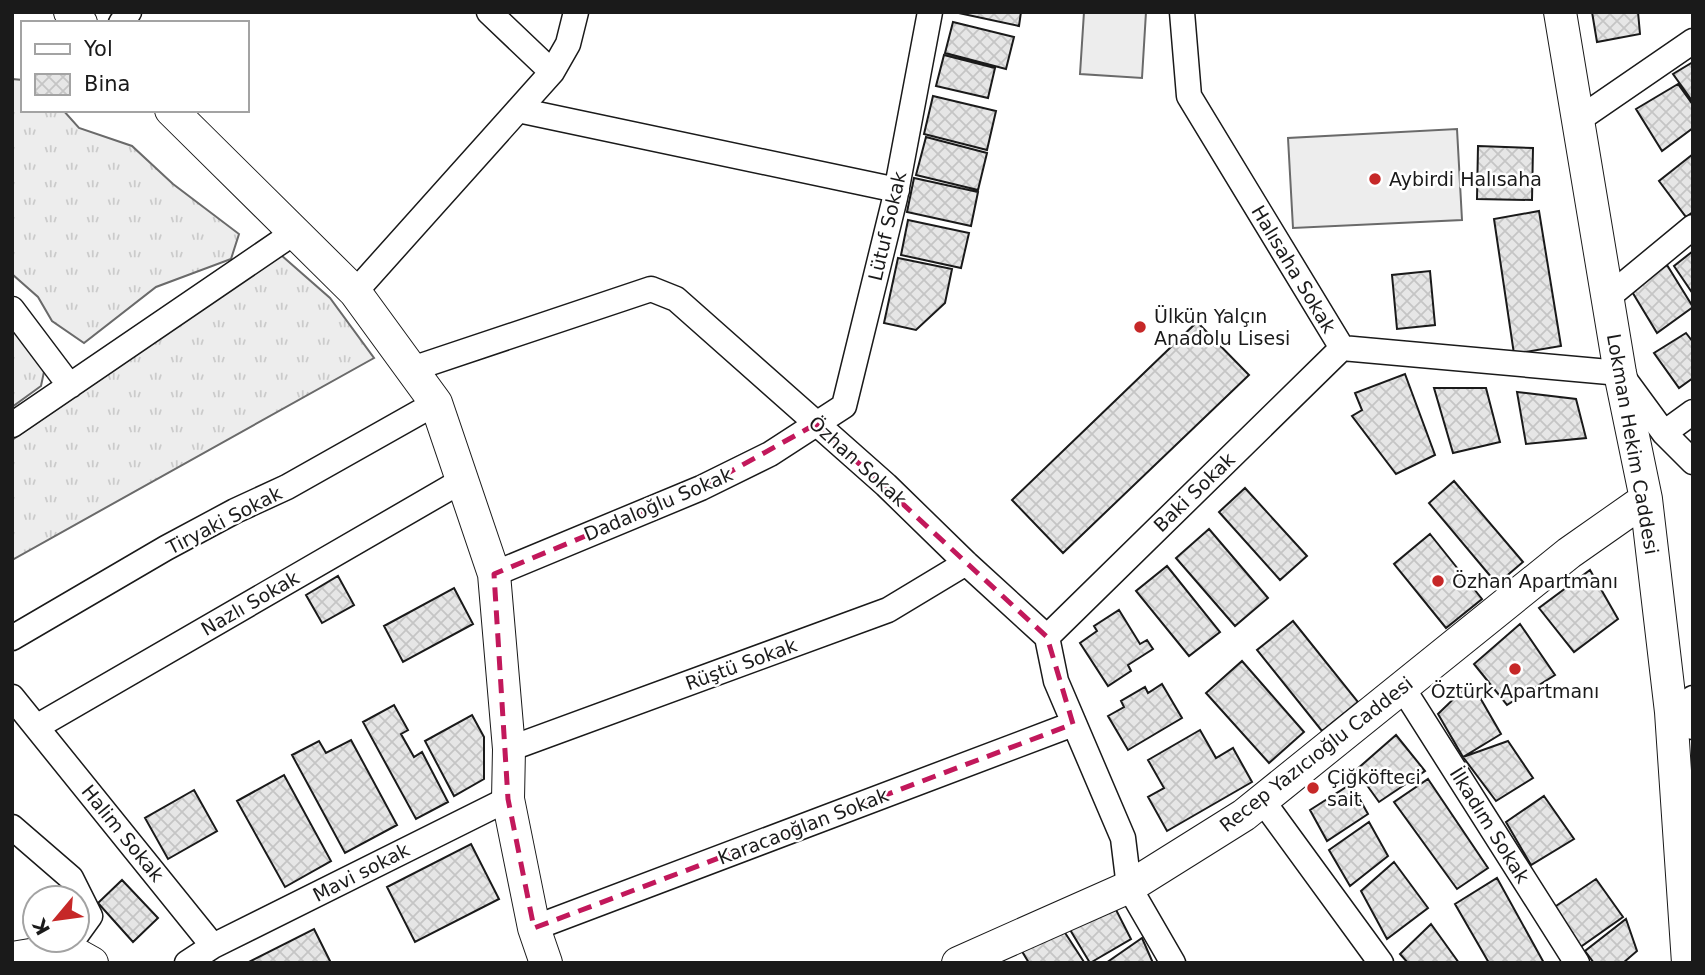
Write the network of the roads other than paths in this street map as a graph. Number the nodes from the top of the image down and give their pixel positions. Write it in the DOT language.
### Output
graph roads {
  1 [pos="489,12"];
  2 [pos="576,12"];
  3 [pos="930,12"];
  4 [pos="1182,12"];
  5 [pos="1560,12"];
  6 [pos="1693,41"];
  7 [pos="552,72"];
  8 [pos="518,110"];
  9 [pos="173,112"];
  10 [pos="1578,120"];
  11 [pos="897,190"];
  12 [pos="1693,228"];
  13 [pos="295,232"];
  14 [pos="355,292"];
  15 [pos="1607,298"];
  16 [pos="12,309"];
  17 [pos="1342,348"];
  18 [pos="412,369"];
  19 [pos="1620,373"];
  20 [pos="70,386"];
  21 [pos="436,402"];
  22 [pos="1693,412"];
  23 [pos="817,424"];
  24 [pos="12,425"];
  25 [pos="1664,433"];
  26 [pos="1693,462"];
  27 [pos="463,480"];
  28 [pos="1646,499"];
  29 [pos="966,563"];
  30 [pos="494,574"];
  31 [pos="1047,636"];
  32 [pos="12,638"];
  33 [pos="1402,687"];
  34 [pos="12,697"];
  35 [pos="1685,712"];
  36 [pos="1073,724"];
  37 [pos="38,726"];
  38 [pos="509,749"];
  39 [pos="508,799"];
  40 [pos="1262,800"];
  41 [pos="12,827"];
  42 [pos="74,884"];
  43 [pos="1129,887"];
  44 [pos="1688,896"];
  45 [pos="534,928"];
  46 [pos="213,946"];
  47 [pos="38,954"];
  48 [pos="13,959"];
  49 [pos="187,963"];
  50 [pos="546,963"];
  51 [pos="958,963"];
  52 [pos="1173,963"];
  53 [pos="1381,963"];
  54 [pos="1577,963"];
  55 [pos="1688,963"];
  1 -- 7 [label="street"];
  2 -- 7 [label="street"];
  3 -- 11 [label="street, Lütuf Sokak"];
  4 -- 17 [label="street, Halısaha Sokak"];
  5 -- 10 [label="street, Lokman Hekim Caddesi"];
  6 -- 10 [label="street"];
  7 -- 8 [label="street"];
  8 -- 11 [label="street"];
  8 -- 14 [label="street"];
  9 -- 13 [label="street"];
  10 -- 15 [label="street, Lokman Hekim Caddesi"];
  11 -- 23 [label="street, Lütuf Sokak"];
  12 -- 15 [label="street"];
  13 -- 14 [label="street"];
  13 -- 20 [label="street"];
  14 -- 18 [label="street"];
  15 -- 19 [label="street, Lokman Hekim Caddesi"];
  16 -- 20 [label="street"];
  17 -- 19 [label="street, Halısaha Sokak"];
  17 -- 31 [label="street, Baki Sokak"];
  18 -- 21 [label="street"];
  18 -- 23 [label="street, Özhan Sokak"];
  19 -- 25 [label="street"];
  19 -- 28 [label="street, Lokman Hekim Caddesi"];
  20 -- 24 [label="street"];
  21 -- 27 [label="street"];
  21 -- 32 [label="street, Tiryaki Sokak"];
  22 -- 25 [label="street"];
  23 -- 29 [label="street, Özhan Sokak"];
  23 -- 30 [label="street, Dadaloğlu Sokak"];
  25 -- 26 [label="street"];
  27 -- 30 [label="street"];
  27 -- 37 [label="street, Nazlı Sokak"];
  28 -- 33 [label="street, Recep Yazıcıoğlu Caddesi"];
  28 -- 35 [label="street, Lokman Hekim Caddesi"];
  29 -- 31 [label="street, Özhan Sokak"];
  29 -- 38 [label="street, Rüştü Sokak"];
  30 -- 38 [label="street"];
  31 -- 36 [label="street"];
  33 -- 40 [label="street, Recep Yazıcıoğlu Caddesi"];
  33 -- 54 [label="street, İlkadım Sokak"];
  34 -- 37 [label="street, Halim Sokak"];
  35 -- 44 [label="street, Lokman Hekim Caddesi"];
  36 -- 43 [label="street"];
  36 -- 45 [label="street, Karacaoğlan Sokak"];
  37 -- 46 [label="street, Halim Sokak"];
  38 -- 39 [label="street"];
  39 -- 45 [label="street"];
  39 -- 46 [label="street, Mavi sokak"];
  40 -- 43 [label="street, Recep Yazıcıoğlu Caddesi"];
  40 -- 53 [label="street"];
  41 -- 42 [label="street"];
  43 -- 51 [label="street, Recep Yazıcıoğlu Caddesi"];
  43 -- 52 [label="street"];
  44 -- 55 [label="street, Lokman Hekim Caddesi"];
  45 -- 50 [label="street"];
  46 -- 49 [label="street"];
  47 -- 48 [label="street"];
}
